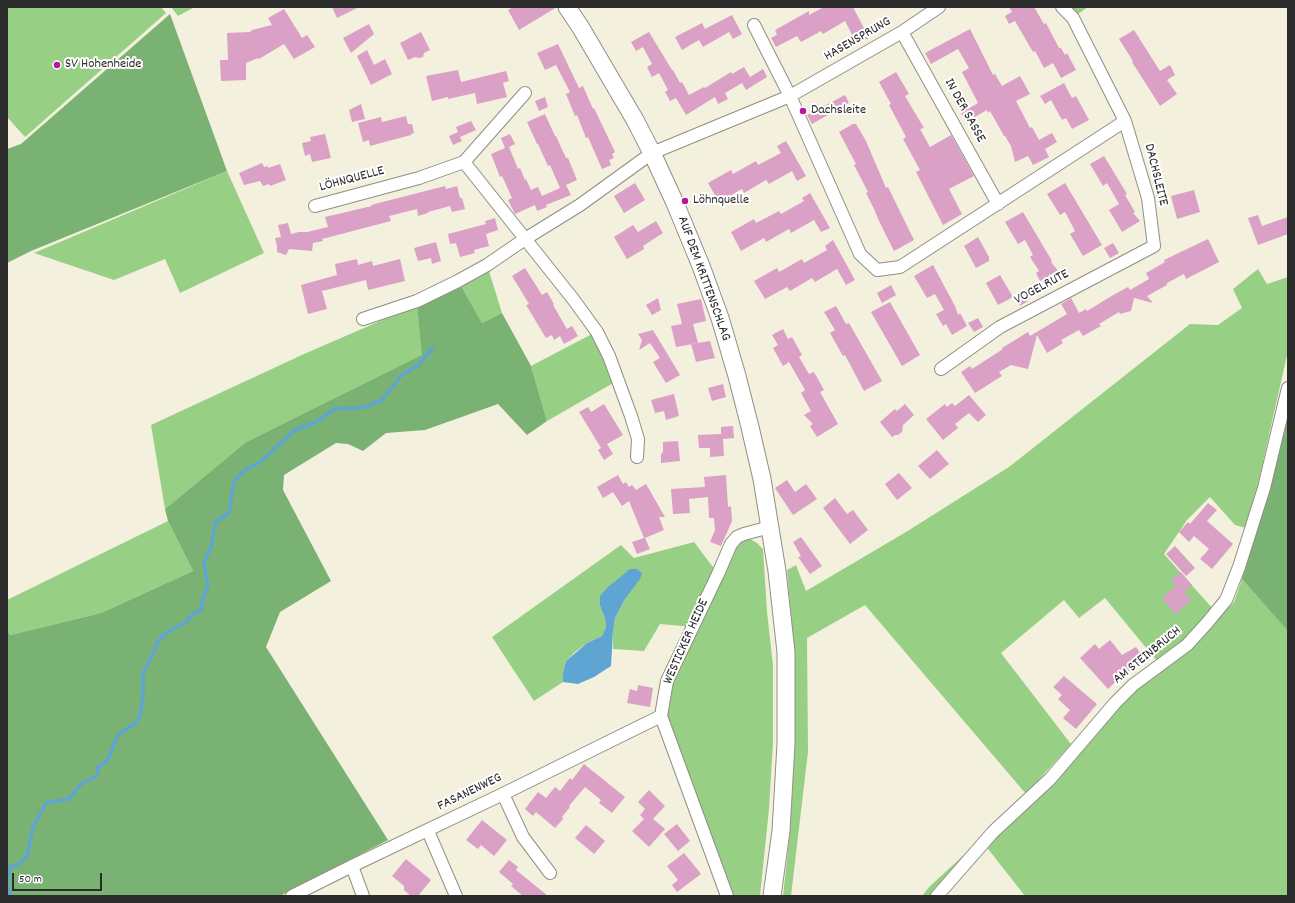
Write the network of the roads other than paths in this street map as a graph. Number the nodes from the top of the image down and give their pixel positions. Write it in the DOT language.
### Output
graph roads {
  1 [pos="567,7"];
  2 [pos="939,7"];
  3 [pos="1062,7"];
  4 [pos="754,25"];
  5 [pos="902,32"];
  6 [pos="524,93"];
  7 [pos="790,96"];
  8 [pos="1125,121"];
  9 [pos="652,153"];
  10 [pos="464,162"];
  11 [pos="998,204"];
  12 [pos="315,206"];
  13 [pos="1153,237"];
  14 [pos="525,239"];
  15 [pos="363,319"];
  16 [pos="941,369"];
  17 [pos="1288,388"];
  18 [pos="637,457"];
  19 [pos="770,527"];
  20 [pos="661,716"];
  21 [pos="503,794"];
  22 [pos="428,831"];
  23 [pos="352,866"];
  24 [pos="550,873"];
  25 [pos="292,896"];
  26 [pos="363,896"];
  27 [pos="456,896"];
  28 [pos="727,896"];
  29 [pos="772,896"];
  30 [pos="938,896"];
  1 -- 9 [label="street, AUF DEM KRITTENSCHLAG"];
  2 -- 5 [label="street, HASENSPRUNG"];
  3 -- 8 [label="street, DACHSLEITE"];
  4 -- 7 [label="street"];
  5 -- 7 [label="street, HASENSPRUNG"];
  5 -- 11 [label="street, IN DER SASSE"];
  6 -- 10 [label="street, LÖHNQUELLE"];
  7 -- 9 [label="street, HASENSPRUNG"];
  7 -- 11 [label="street"];
  8 -- 11 [label="street"];
  8 -- 13 [label="street, DACHSLEITE"];
  9 -- 14 [label="street"];
  9 -- 19 [label="street, AUF DEM KRITTENSCHLAG"];
  10 -- 12 [label="street, LÖHNQUELLE"];
  10 -- 14 [label="street"];
  13 -- 16 [label="street, VOGELRUTE"];
  14 -- 15 [label="street"];
  14 -- 18 [label="street"];
  17 -- 30 [label="street, AM STEINBRUCH"];
  19 -- 20 [label="street, WESTICKER HEIDE"];
  19 -- 29 [label="street"];
  20 -- 21 [label="street, FASANENWEG"];
  20 -- 28 [label="street, WESTICKER HEIDE"];
  21 -- 22 [label="street, FASANENWEG"];
  21 -- 24 [label="street"];
  22 -- 23 [label="street, FASANENWEG"];
  22 -- 27 [label="street"];
  23 -- 25 [label="street, FASANENWEG"];
  23 -- 26 [label="street"];
}
